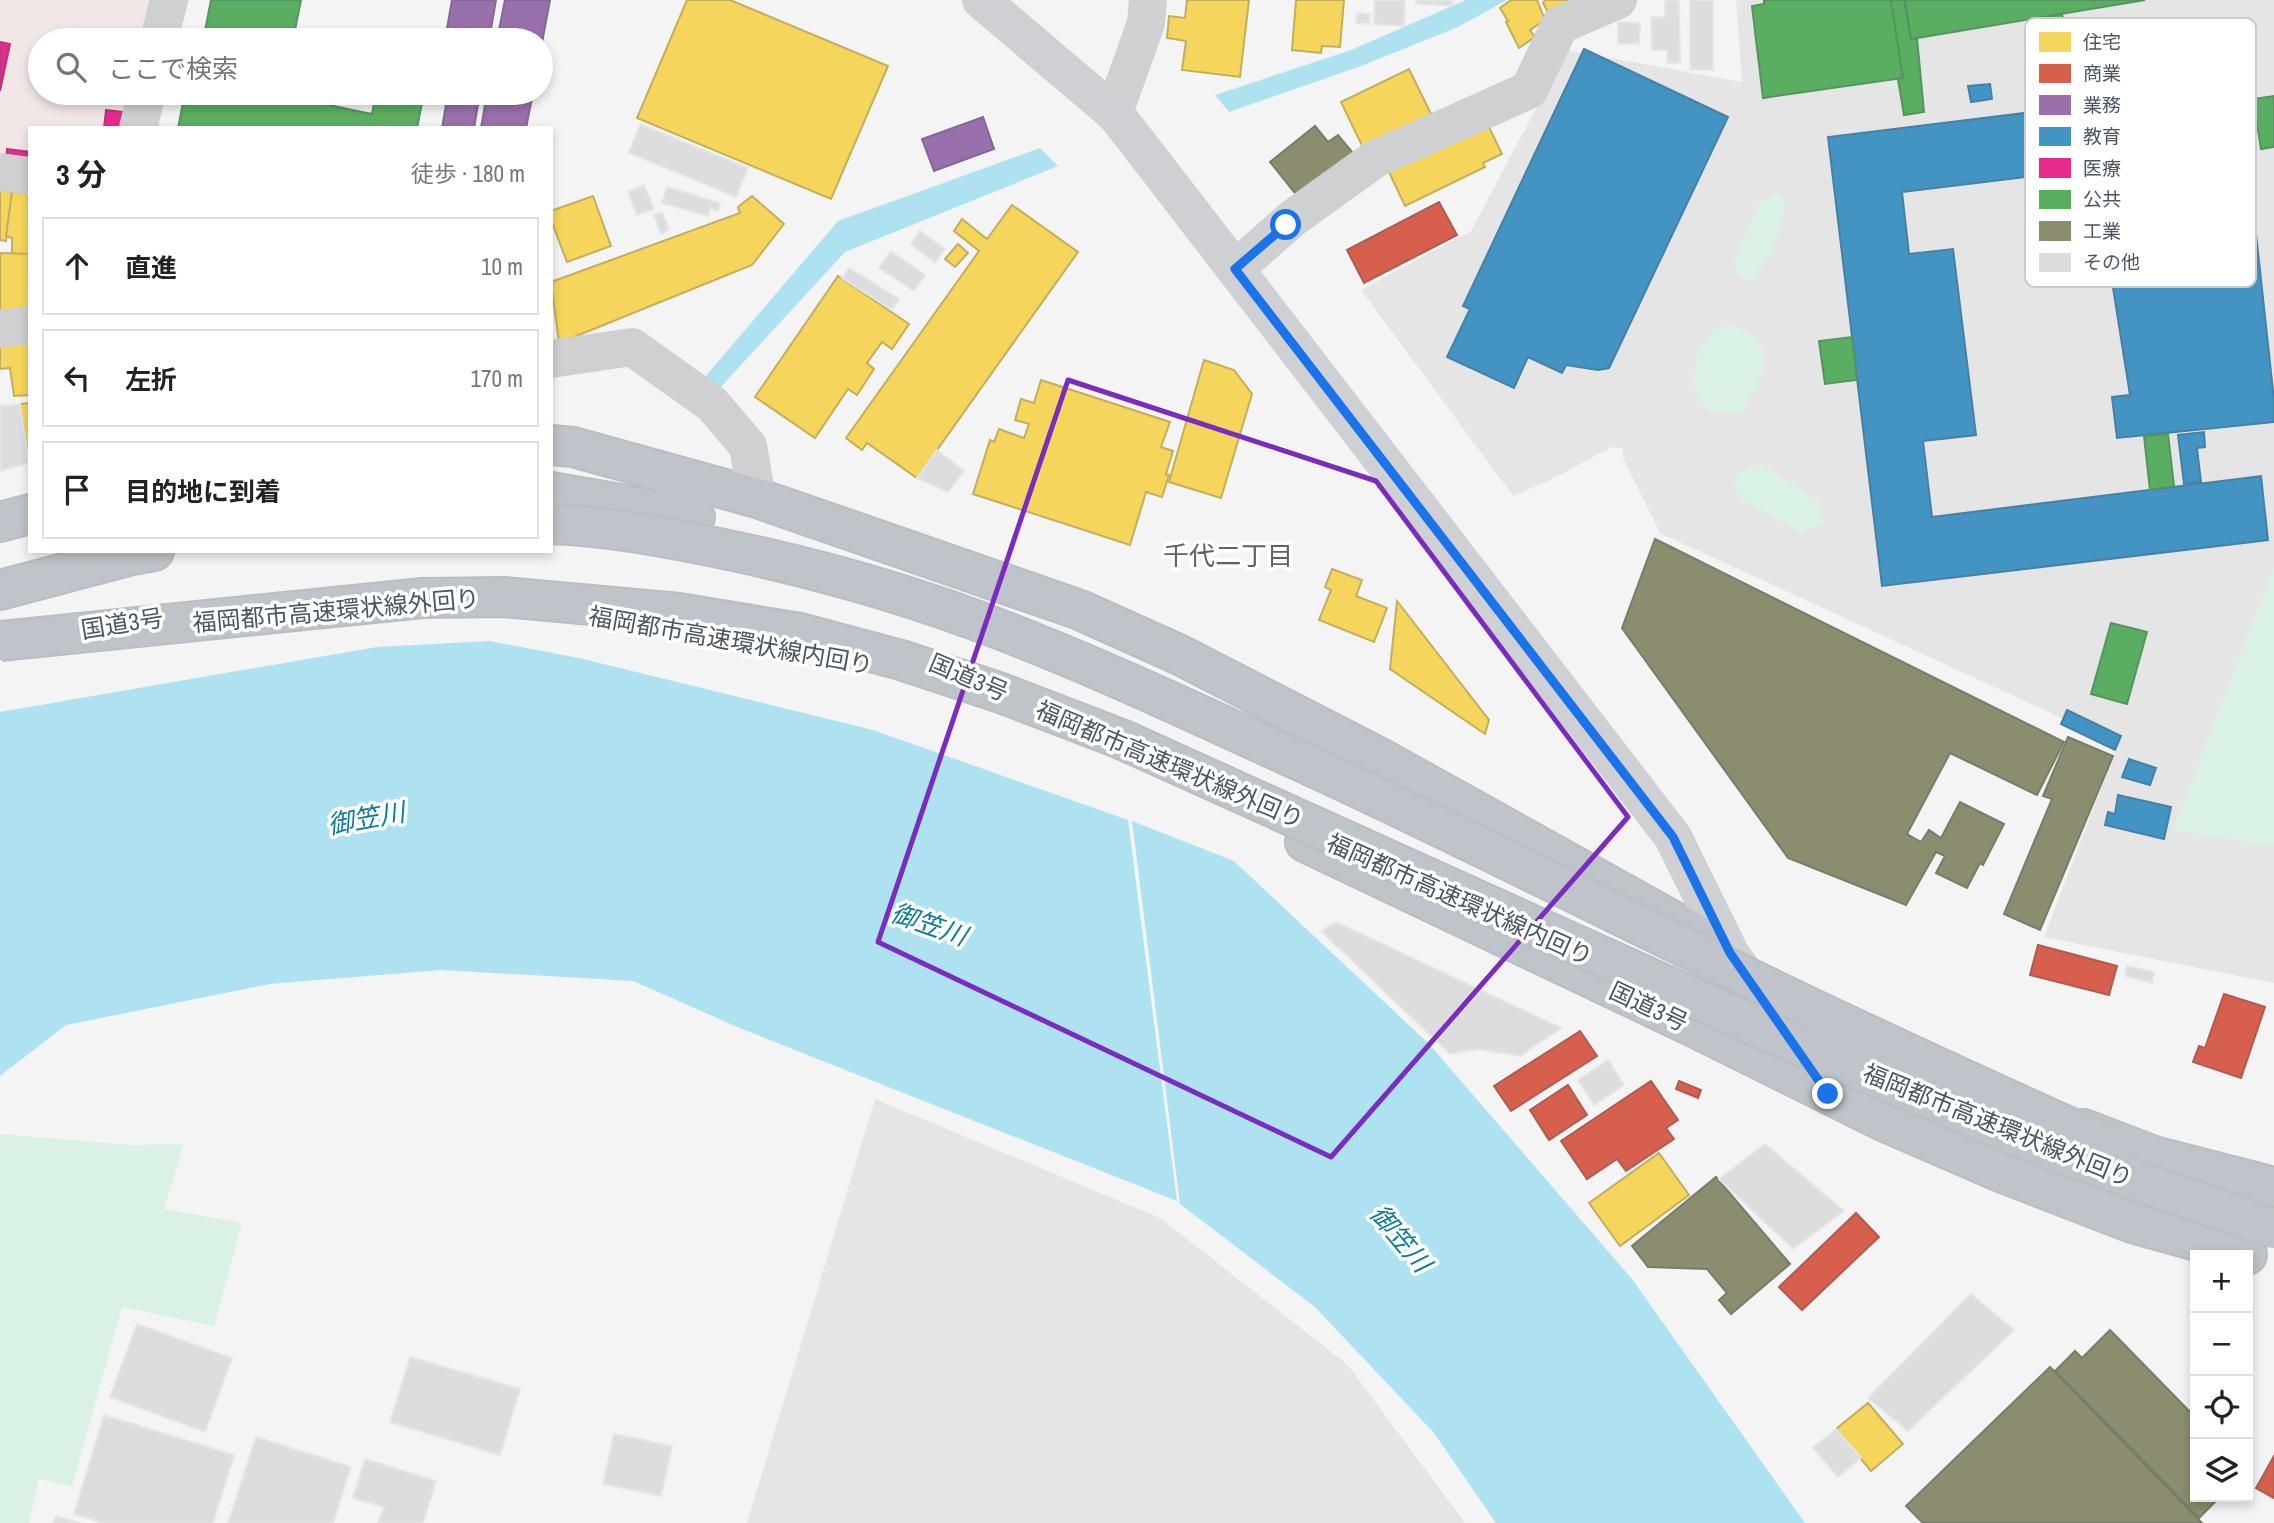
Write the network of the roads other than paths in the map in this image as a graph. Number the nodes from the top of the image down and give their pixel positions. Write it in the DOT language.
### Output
graph roads {
  1 [pos="169,0"];
  2 [pos="981,0"];
  3 [pos="1148,0"];
  4 [pos="1618,0"];
  5 [pos="162,28"];
  6 [pos="144,105"];
  7 [pos="1114,113"];
  8 [pos="139,126"];
  9 [pos="0,172"];
  10 [pos="28,176"];
  11 [pos="1235,269"];
  12 [pos="28,326"];
  13 [pos="0,329"];
  14 [pos="553,359"];
  15 [pos="553,445"];
  16 [pos="553,492"];
  17 [pos="757,498"];
  18 [pos="28,515"];
  19 [pos="0,522"];
  20 [pos="553,524"];
  21 [pos="0,541"];
  22 [pos="28,541"];
  23 [pos="142,553"];
  24 [pos="0,590"];
  25 [pos="0,643"];
  26 [pos="1730,953"];
  27 [pos="1828,1094"];
  28 [pos="2274,1187"];
  29 [pos="2274,1213"];
  30 [pos="2274,1222"];
  31 [pos="2274,1228"];
  32 [pos="2274,1239"];
  33 [pos="2229,1250"];
  34 [pos="2253,1257"];
  35 [pos="2274,1263"];
  1 -- 5 [label="street"];
  2 -- 7 [label="street"];
  3 -- 7 [label="street"];
  4 -- 11 [label="street"];
  6 -- 8 [label="street"];
  7 -- 11 [label="street"];
  9 -- 10 [label="street"];
  11 -- 26 [label="street"];
  12 -- 13 [label="street"];
  14 -- 17 [label="street"];
  15 -- 17 [label="highway"];
  16 -- 29 [label="highway, bridge"];
  17 -- 26 [label="highway"];
  18 -- 19 [label="highway"];
  20 -- 30 [label="highway, bridge"];
  21 -- 22 [label="highway"];
  23 -- 24 [label="highway"];
  25 -- 27 [label="highway, 国道3号"];
  25 -- 31 [label="highway, 福岡都市高速環状線外回り, bridge"];
  25 -- 32 [label="highway, 福岡都市高速環状線内回り, bridge"];
  26 -- 27 [label="street"];
  26 -- 28 [label="highway"];
  27 -- 33 [label="highway, 国道3号"];
  34 -- 35 [label="highway, 国道3号"];
}
